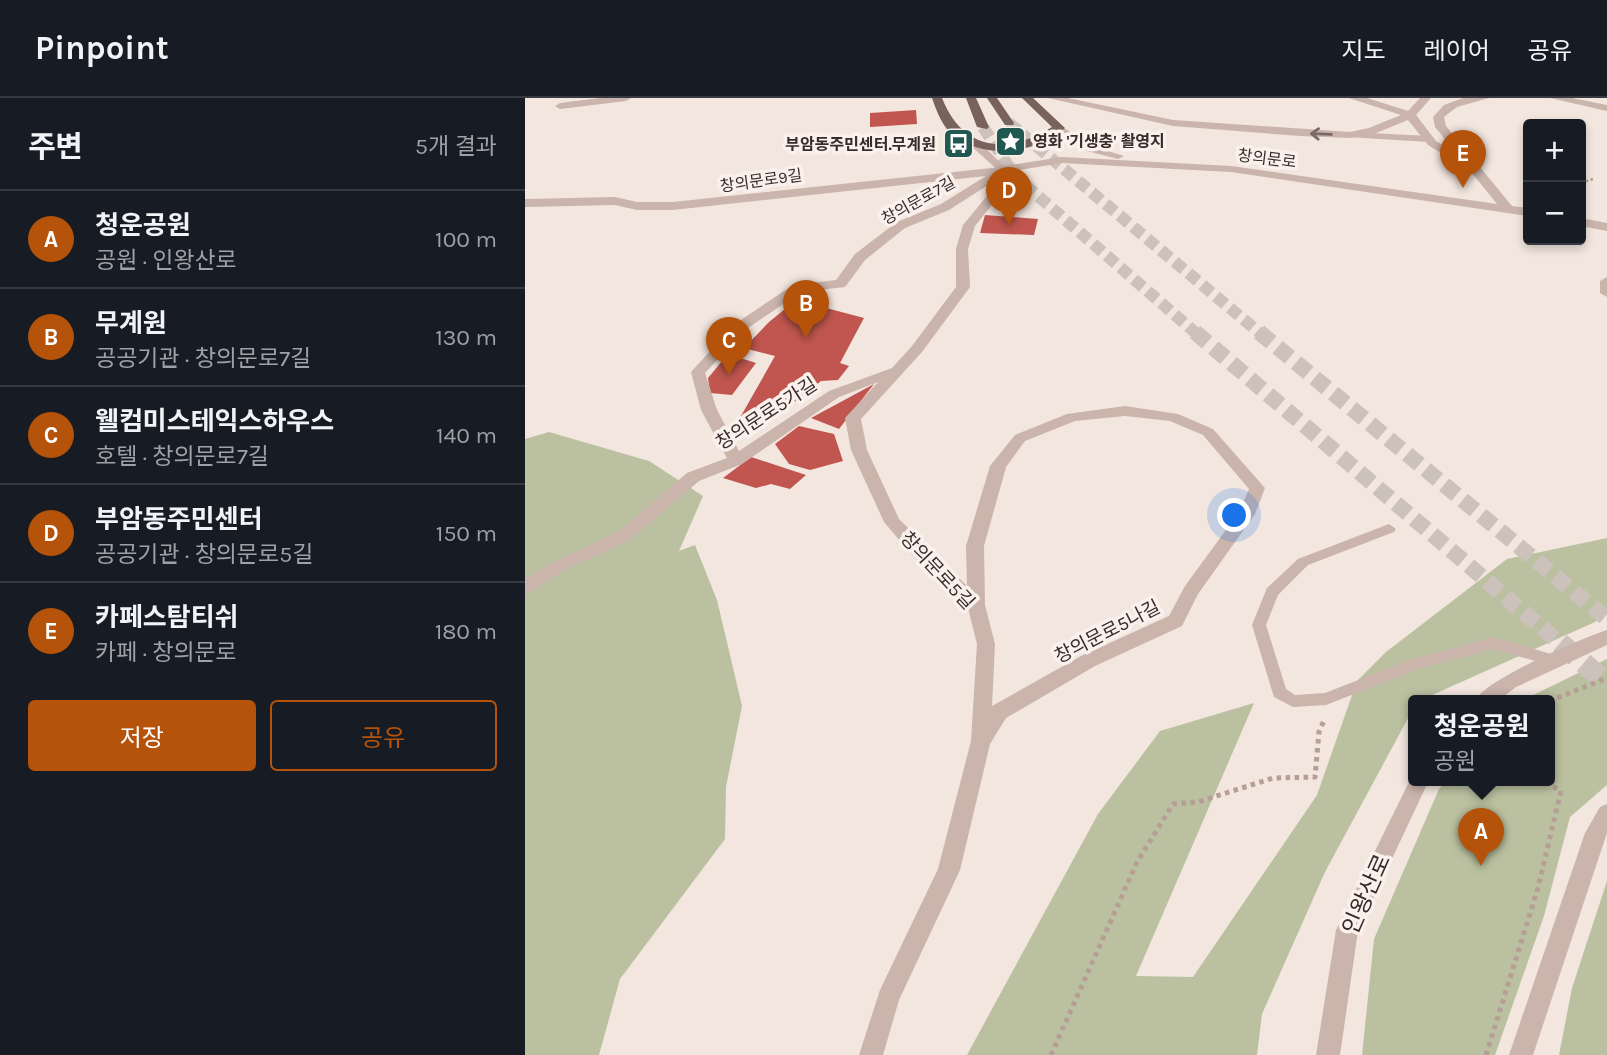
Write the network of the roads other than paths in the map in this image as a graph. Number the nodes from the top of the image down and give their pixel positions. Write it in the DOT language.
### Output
graph roads {
  1 [pos="626,98"];
  2 [pos="937,98"];
  3 [pos="971,98"];
  4 [pos="992,98"];
  5 [pos="1027,98"];
  6 [pos="1053,98"];
  7 [pos="1354,98"];
  8 [pos="1426,98"];
  9 [pos="1484,98"];
  10 [pos="1555,98"];
  11 [pos="560,106"];
  12 [pos="1607,108"];
  13 [pos="1410,115"];
  14 [pos="1009,123"];
  15 [pos="983,127"];
  16 [pos="1059,128"];
  17 [pos="1350,135"];
  18 [pos="1429,139"];
  19 [pos="976,145"];
  20 [pos="1158,166"];
  21 [pos="1474,169"];
  22 [pos="1001,170"];
  23 [pos="525,203"];
  24 [pos="1508,208"];
  25 [pos="1523,211"];
  26 [pos="1586,223"];
  27 [pos="1607,227"];
  28 [pos="1607,281"];
  29 [pos="1607,293"];
  30 [pos="894,371"];
  31 [pos="736,460"];
  32 [pos="1389,529"];
  33 [pos="525,589"];
  34 [pos="975,605"];
  35 [pos="1607,637"];
  36 [pos="1556,661"];
  37 [pos="1492,695"];
  38 [pos="981,741"];
  39 [pos="1416,786"];
  40 [pos="1607,813"];
  41 [pos="871,1055"];
  42 [pos="1328,1055"];
  43 [pos="1521,1055"];
  1 -- 11 [label="street"];
  2 -- 19 [label="main road"];
  3 -- 15 [label="main road"];
  4 -- 14 [label="main road"];
  5 -- 16 [label="main road"];
  17 -- 6 [label="street, one-way"];
  7 -- 13 [label="street"];
  8 -- 13 [label="street"];
  9 -- 21 [label="street"];
  10 -- 12 [label="street"];
  13 -- 17 [label="street"];
  13 -- 18 [label="street"];
  16 -- 19 [label="main road"];
  16 -- 20 [label="street"];
  17 -- 18 [label="lane"];
  18 -- 21 [label="street"];
  19 -- 22 [label="street"];
  20 -- 22 [label="street, 창의문로"];
  20 -- 24 [label="street, 창의문로"];
  21 -- 24 [label="street"];
  22 -- 23 [label="street, 창의문로9길"];
  22 -- 30 [label="street, 창의문로5길"];
  22 -- 31 [label="street, 창의문로7길"];
  24 -- 25 [label="street, 창의문로"];
  26 -- 27 [label="street"];
  28 -- 29 [label="street"];
  30 -- 31 [label="street, 창의문로5가길"];
  30 -- 34 [label="street, 창의문로5길"];
  31 -- 33 [label="street, 창의문로5가길"];
  32 -- 36 [label="lane"];
  34 -- 38 [label="street, 창의문로5길"];
  34 -- 38 [label="street, 창의문로5나길"];
  35 -- 36 [label="street"];
  36 -- 37 [label="street"];
  38 -- 41 [label="street, 창의문로5길"];
  39 -- 42 [label="street, 인왕산로"];
  40 -- 43 [label="street"];
}
